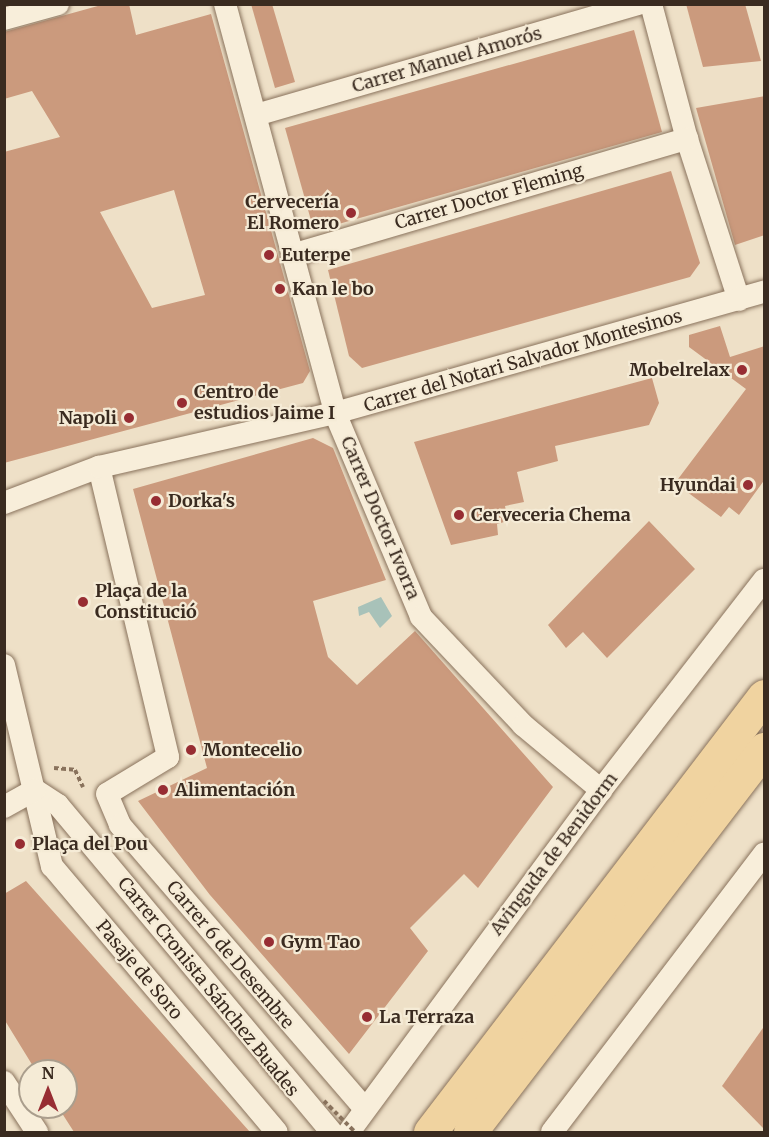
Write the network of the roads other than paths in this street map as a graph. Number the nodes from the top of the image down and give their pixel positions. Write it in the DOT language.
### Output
graph roads {
  1 [pos="58,4"];
  2 [pos="225,4"];
  3 [pos="638,4"];
  4 [pos="651,4"];
  5 [pos="4,19"];
  6 [pos="256,115"];
  7 [pos="687,139"];
  8 [pos="292,255"];
  9 [pos="765,292"];
  10 [pos="739,300"];
  11 [pos="335,413"];
  12 [pos="99,468"];
  13 [pos="4,503"];
  14 [pos="765,580"];
  15 [pos="4,664"];
  16 [pos="765,696"];
  17 [pos="765,749"];
  18 [pos="35,790"];
  19 [pos="601,790"];
  20 [pos="4,807"];
  21 [pos="765,854"];
  22 [pos="4,1082"];
  23 [pos="364,1108"];
  24 [pos="37,1132"];
  25 [pos="277,1132"];
  26 [pos="331,1132"];
  27 [pos="349,1132"];
  28 [pos="430,1132"];
  29 [pos="470,1132"];
  30 [pos="552,1132"];
  1 -- 5 [label="street"];
  2 -- 6 [label="street, Carrer Doctor Ivorra"];
  3 -- 6 [label="street, Carrer Manuel Amorós"];
  4 -- 7 [label="street"];
  6 -- 8 [label="street, Carrer Doctor Ivorra"];
  7 -- 8 [label="street, Carrer Doctor Fleming"];
  7 -- 10 [label="street"];
  8 -- 11 [label="street, Carrer Doctor Ivorra"];
  9 -- 10 [label="street, Carrer del Notari Salvador Montesinos"];
  10 -- 11 [label="street, Carrer del Notari Salvador Montesinos"];
  11 -- 12 [label="street, Carrer del Notari Salvador Montesinos"];
  11 -- 19 [label="street, Carrer Doctor Ivorra"];
  12 -- 13 [label="street, Carrer del Notari Salvador Montesinos"];
  12 -- 23 [label="street, Carrer 6 de Desembre"];
  14 -- 19 [label="street, Avinguda de Benidorm"];
  15 -- 18 [label="street"];
  16 -- 28 [label="main road"];
  17 -- 29 [label="main road"];
  18 -- 20 [label="street"];
  18 -- 25 [label="street, Pasaje de Soro"];
  18 -- 26 [label="street, Carrer Cronista Sánchez Buades"];
  19 -- 23 [label="street, Avinguda de Benidorm"];
  21 -- 30 [label="street"];
  22 -- 24 [label="street"];
  23 -- 27 [label="street, Avinguda de Benidorm"];
}
